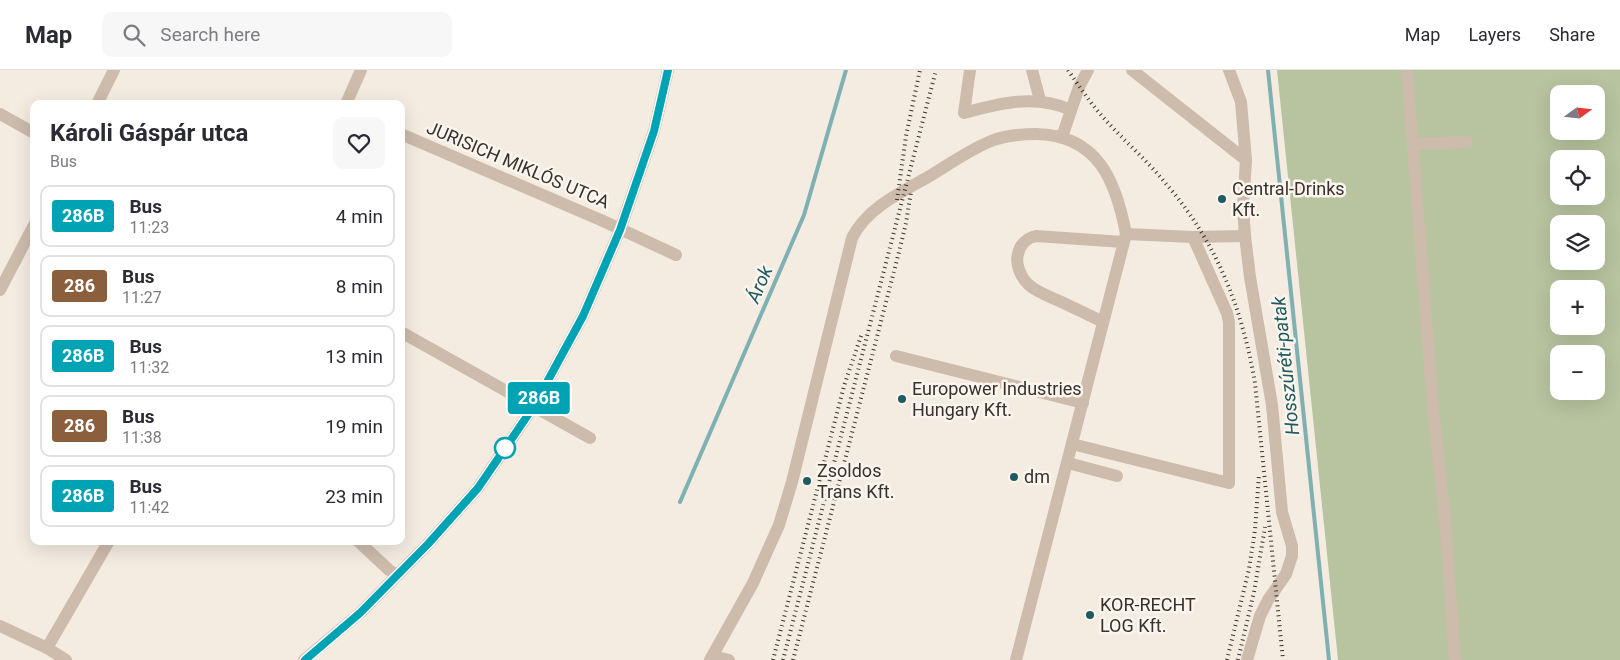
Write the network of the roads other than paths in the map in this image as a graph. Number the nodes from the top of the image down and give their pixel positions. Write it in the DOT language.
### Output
graph roads {
  1 [pos="114,70"];
  2 [pos="360,70"];
  3 [pos="668,70"];
  4 [pos="970,70"];
  5 [pos="1032,70"];
  6 [pos="1088,70"];
  7 [pos="1132,70"];
  8 [pos="1229,70"];
  9 [pos="1407,70"];
  10 [pos="99,100"];
  11 [pos="348,100"];
  12 [pos="1040,100"];
  13 [pos="1071,110"];
  14 [pos="0,114"];
  15 [pos="30,131"];
  16 [pos="405,136"];
  17 [pos="1062,137"];
  18 [pos="1467,142"];
  19 [pos="1413,144"];
  20 [pos="1246,160"];
  21 [pos="620,230"];
  22 [pos="30,233"];
  23 [pos="1245,236"];
  24 [pos="1193,237"];
  25 [pos="1124,238"];
  26 [pos="676,254"];
  27 [pos="0,290"];
  28 [pos="1103,322"];
  29 [pos="405,334"];
  30 [pos="896,356"];
  31 [pos="1083,403"];
  32 [pos="534,406"];
  33 [pos="590,438"];
  34 [pos="1072,444"];
  35 [pos="1068,463"];
  36 [pos="1116,476"];
  37 [pos="107,545"];
  38 [pos="362,545"];
  39 [pos="397,575"];
  40 [pos="0,626"];
  41 [pos="48,648"];
  42 [pos="712,658"];
  43 [pos="66,660"];
  44 [pos="304,660"];
  45 [pos="729,660"];
  46 [pos="1016,660"];
  47 [pos="1247,660"];
  48 [pos="1455,660"];
  1 -- 10 [label="street"];
  2 -- 11 [label="street"];
  3 -- 21 [label="street"];
  4 -- 12 [label="street"];
  5 -- 12 [label="street"];
  6 -- 13 [label="street"];
  7 -- 20 [label="street"];
  8 -- 20 [label="street"];
  9 -- 19 [label="street"];
  12 -- 13 [label="street"];
  13 -- 17 [label="street"];
  14 -- 15 [label="street"];
  16 -- 21 [label="street, JURISICH MIKLÓS UTCA"];
  17 -- 25 [label="street"];
  17 -- 42 [label="street"];
  18 -- 19 [label="street"];
  19 -- 48 [label="street"];
  20 -- 23 [label="street"];
  21 -- 26 [label="street, JURISICH MIKLÓS UTCA"];
  21 -- 32 [label="street"];
  22 -- 27 [label="street"];
  23 -- 24 [label="street"];
  23 -- 47 [label="street"];
  24 -- 25 [label="street"];
  24 -- 34 [label="street"];
  25 -- 28 [label="street"];
  25 -- 28 [label="street"];
  28 -- 31 [label="street"];
  29 -- 32 [label="street"];
  30 -- 31 [label="street"];
  31 -- 34 [label="street"];
  32 -- 33 [label="street"];
  32 -- 39 [label="street"];
  34 -- 35 [label="street"];
  35 -- 36 [label="street"];
  35 -- 46 [label="street"];
  37 -- 41 [label="street"];
  38 -- 39 [label="street"];
  39 -- 44 [label="street"];
  40 -- 41 [label="street"];
  41 -- 43 [label="street"];
  42 -- 45 [label="street"];
}
